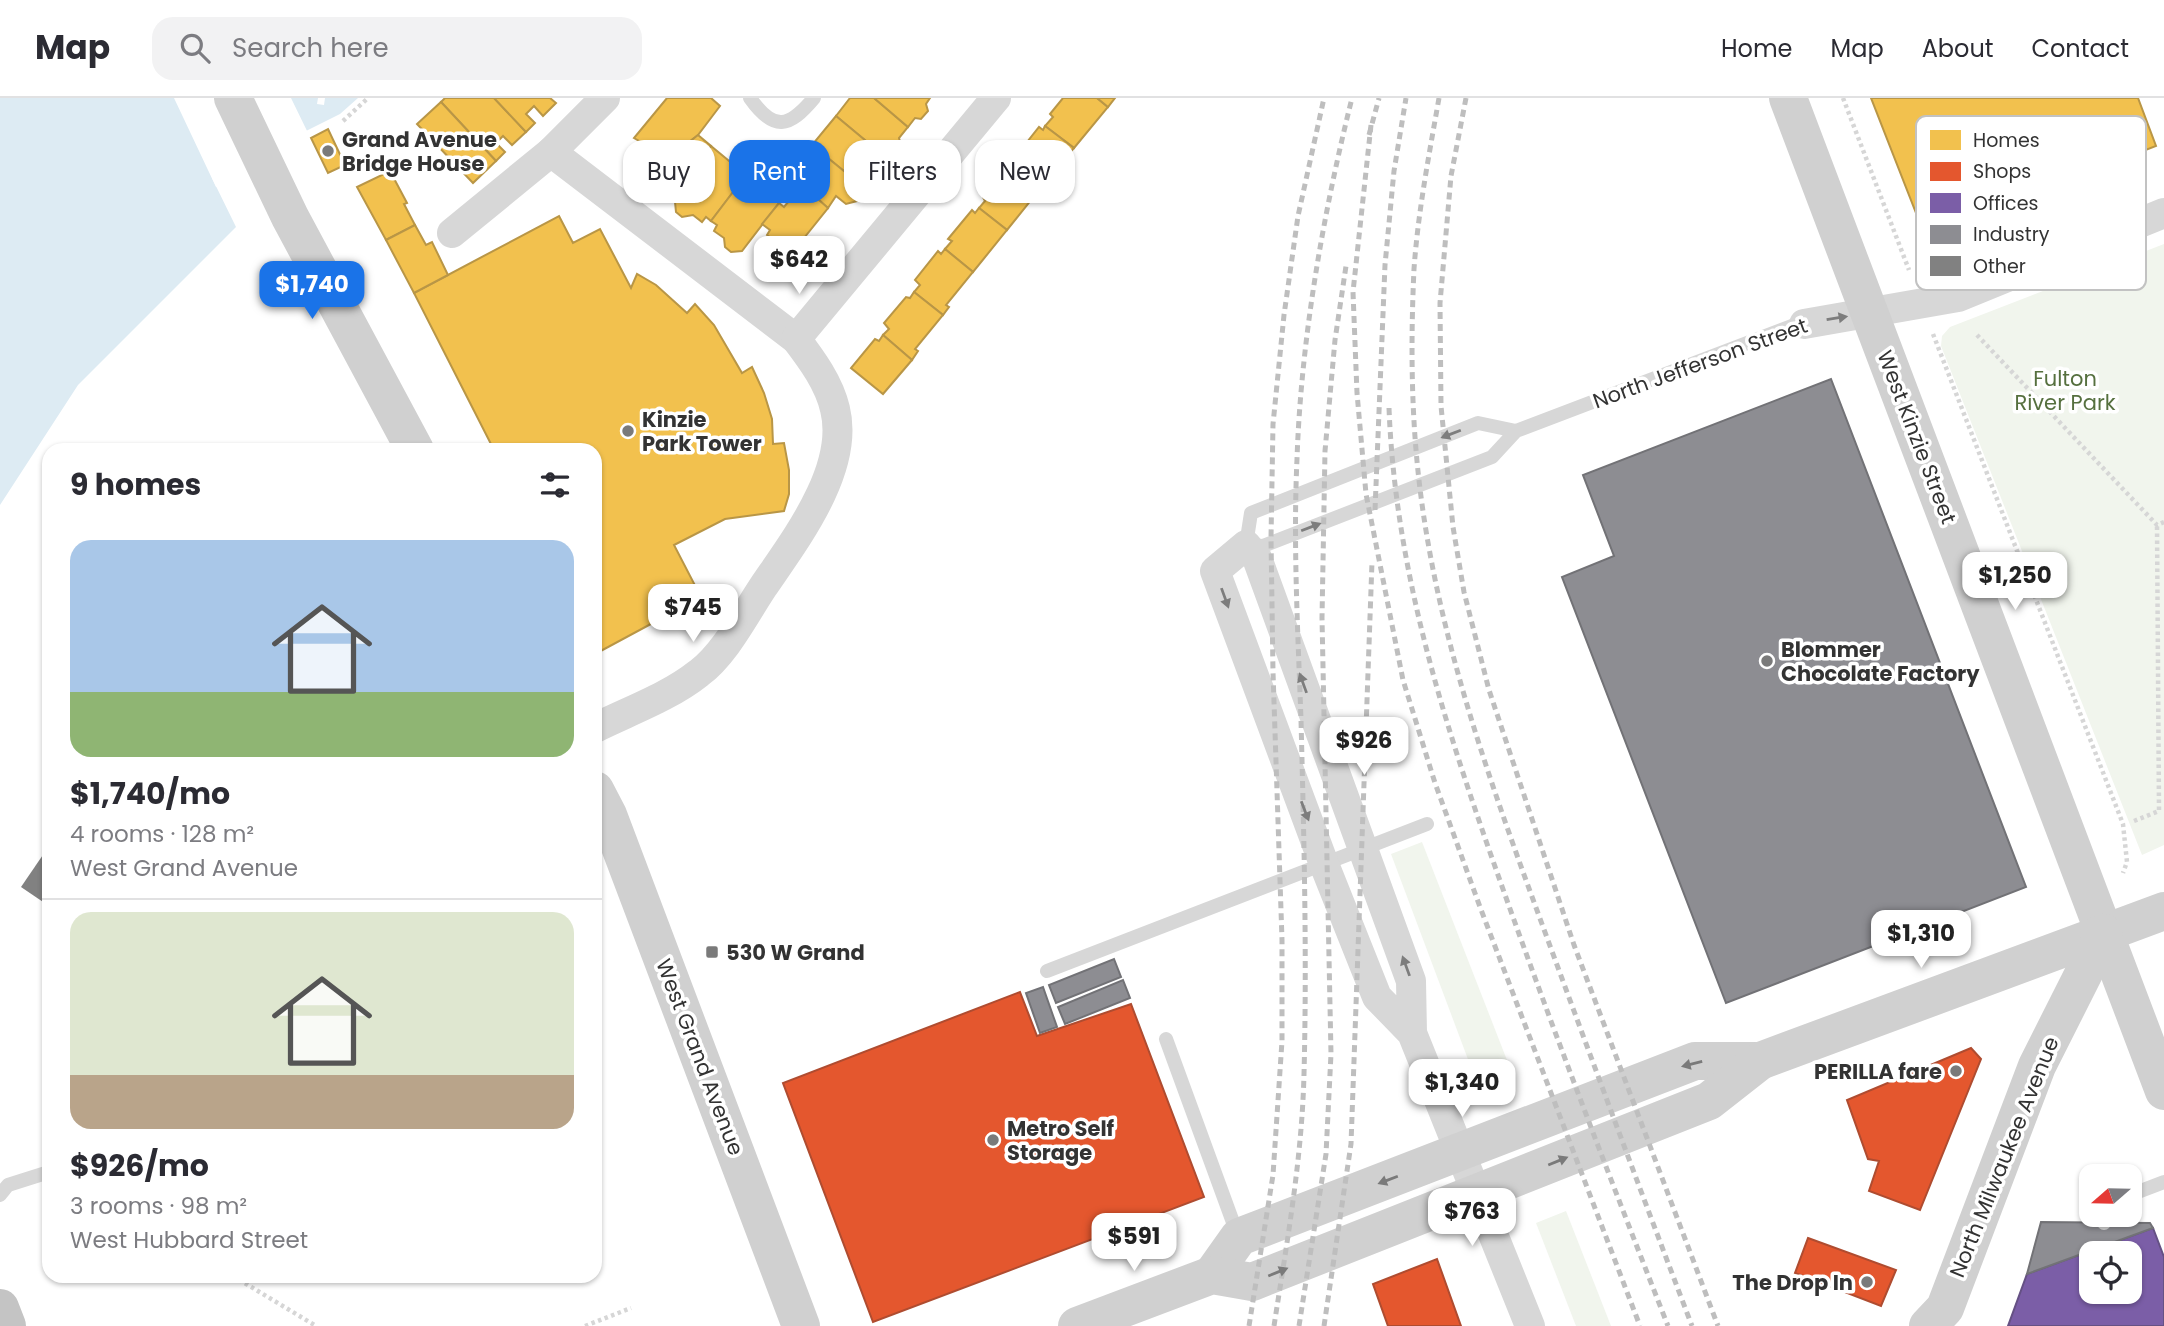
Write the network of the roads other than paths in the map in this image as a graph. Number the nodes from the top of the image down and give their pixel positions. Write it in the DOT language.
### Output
graph roads {
  1 [pos="233,98"];
  2 [pos="605,98"];
  3 [pos="750,98"];
  4 [pos="814,98"];
  5 [pos="996,98"];
  6 [pos="1788,98"];
  7 [pos="551,152"];
  8 [pos="2164,212"];
  9 [pos="2146,219"];
  10 [pos="452,233"];
  11 [pos="1975,290"];
  12 [pos="1870,313"];
  13 [pos="1804,324"];
  14 [pos="796,339"];
  15 [pos="1516,431"];
  16 [pos="411,443"];
  17 [pos="1246,545"];
  18 [pos="602,724"];
  19 [pos="602,816"];
  20 [pos="1427,824"];
  21 [pos="1363,849"];
  22 [pos="1325,864"];
  23 [pos="2164,911"];
  24 [pos="2104,933"];
  25 [pos="1047,971"];
  26 [pos="1412,1033"];
  27 [pos="1166,1039"];
  28 [pos="1759,1061"];
  29 [pos="2164,1091"];
  30 [pos="1461,1152"];
  31 [pos="42,1174"];
  32 [pos="2164,1182"];
  33 [pos="2142,1190"];
  34 [pos="1477,1193"];
  35 [pos="0,1195"];
  36 [pos="1239,1237"];
  37 [pos="1212,1275"];
  38 [pos="0,1308"];
  39 [pos="1940,1320"];
  40 [pos="7,1326"];
  41 [pos="801,1326"];
  42 [pos="1077,1326"];
  43 [pos="1530,1326"];
  1 -- 16 [label="main road"];
  2 -- 7 [label="street"];
  3 -- 4 [label="lane"];
  5 -- 14 [label="street"];
  6 -- 12 [label="main road, West Kinzie Street"];
  7 -- 10 [label="street"];
  7 -- 14 [label="street"];
  8 -- 9 [label="street, North Jefferson Street"];
  11 -- 12 [label="street, North Jefferson Street"];
  13 -- 12 [label="street, North Jefferson Street, one-way"];
  12 -- 24 [label="main road, West Kinzie Street"];
  13 -- 15 [label="lane, North Jefferson Street"];
  14 -- 18 [label="street"];
  17 -- 15 [label="lane, North Jefferson Street, one-way"];
  15 -- 17 [label="lane, one-way"];
  21 -- 17 [label="street, one-way"];
  17 -- 22 [label="street, one-way"];
  19 -- 41 [label="main road, West Grand Avenue"];
  20 -- 21 [label="lane"];
  21 -- 22 [label="lane"];
  26 -- 21 [label="street, one-way"];
  22 -- 25 [label="lane"];
  22 -- 26 [label="street"];
  23 -- 24 [label="main road"];
  24 -- 28 [label="main road"];
  24 -- 29 [label="main road, West Kinzie Street"];
  24 -- 39 [label="main road, North Milwaukee Avenue"];
  26 -- 30 [label="street"];
  27 -- 36 [label="lane"];
  28 -- 30 [label="main road, one-way"];
  34 -- 28 [label="main road, one-way"];
  30 -- 34 [label="street"];
  30 -- 36 [label="main road, one-way"];
  31 -- 35 [label="lane"];
  32 -- 33 [label="lane"];
  37 -- 34 [label="main road, one-way"];
  34 -- 43 [label="street"];
  36 -- 37 [label="main road"];
  37 -- 42 [label="main road"];
  38 -- 40 [label="highway"];
}
